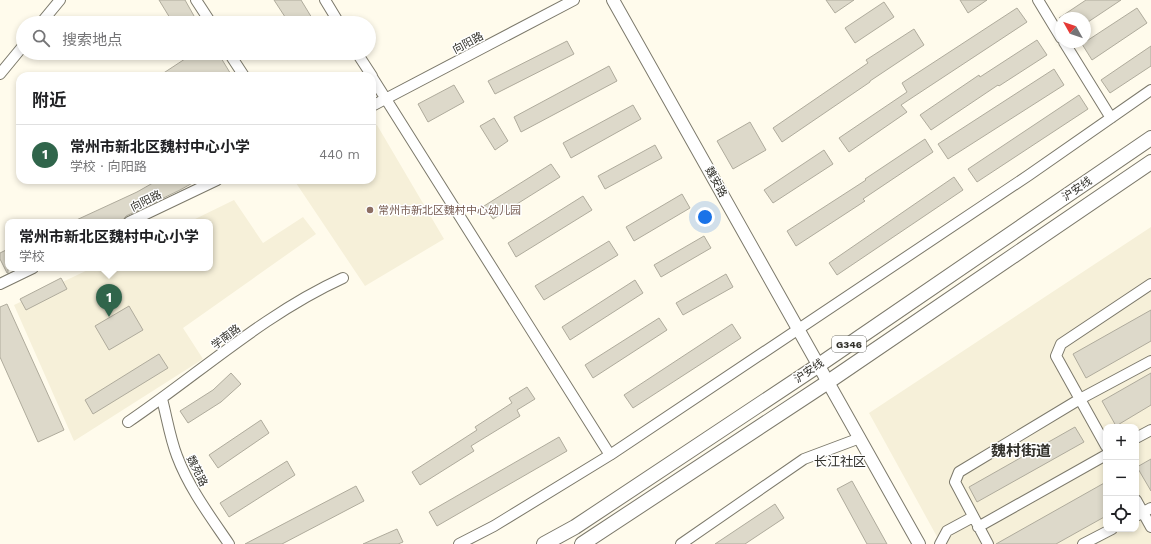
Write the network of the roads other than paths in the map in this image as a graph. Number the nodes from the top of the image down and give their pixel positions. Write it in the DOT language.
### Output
graph roads {
  1 [pos="60,0"];
  2 [pos="196,0"];
  3 [pos="325,0"];
  4 [pos="574,0"];
  5 [pos="613,0"];
  6 [pos="1038,0"];
  7 [pos="47,16"];
  8 [pos="206,16"];
  9 [pos="335,16"];
  10 [pos="1055,28"];
  11 [pos="1068,48"];
  12 [pos="16,55"];
  13 [pos="234,60"];
  14 [pos="362,60"];
  15 [pos="241,72"];
  16 [pos="369,72"];
  17 [pos="0,74"];
  18 [pos="376,83"];
  19 [pos="1151,90"];
  20 [pos="386,99"];
  21 [pos="376,104"];
  22 [pos="1111,118"];
  23 [pos="1151,138"];
  24 [pos="1151,162"];
  25 [pos="209,184"];
  26 [pos="135,219"];
  27 [pos="27,271"];
  28 [pos="343,278"];
  29 [pos="0,284"];
  30 [pos="1151,284"];
  31 [pos="798,329"];
  32 [pos="1151,361"];
  33 [pos="819,365"];
  34 [pos="828,382"];
  35 [pos="162,399"];
  36 [pos="1080,399"];
  37 [pos="128,422"];
  38 [pos="1151,430"];
  39 [pos="1139,436"];
  40 [pos="860,438"];
  41 [pos="1103,441"];
  42 [pos="610,455"];
  43 [pos="1103,457"];
  44 [pos="1143,512"];
  45 [pos="973,517"];
  46 [pos="978,527"];
  47 [pos="1151,527"];
  48 [pos="1106,532"];
  49 [pos="986,543"];
  50 [pos="229,544"];
  51 [pos="459,544"];
  52 [pos="544,544"];
  53 [pos="582,544"];
  54 [pos="681,544"];
  55 [pos="919,544"];
  56 [pos="940,544"];
  57 [pos="1083,544"];
  1 -- 7 [label="street"];
  2 -- 8 [label="street"];
  3 -- 9 [label="street"];
  4 -- 20 [label="street, 向阳路"];
  5 -- 31 [label="main road, 魏安路"];
  6 -- 10 [label="street"];
  11 -- 22 [label="street"];
  12 -- 17 [label="street"];
  13 -- 15 [label="street"];
  14 -- 16 [label="street"];
  18 -- 20 [label="street"];
  19 -- 22 [label="street"];
  20 -- 21 [label="street, 向阳路"];
  20 -- 42 [label="street"];
  22 -- 31 [label="street"];
  23 -- 33 [label="highway, 沪安线 / G346"];
  24 -- 34 [label="highway, 沪安线 / G346"];
  25 -- 26 [label="street, 向阳路"];
  27 -- 29 [label="street"];
  28 -- 35 [label="street, 学南路"];
  30 -- 36 [label="street"];
  31 -- 33 [label="main road, 魏安路"];
  31 -- 42 [label="street"];
  32 -- 36 [label="street"];
  33 -- 34 [label="main road, 魏安路"];
  33 -- 52 [label="highway, 沪安线 / G346"];
  34 -- 40 [label="main road, 魏安路"];
  34 -- 53 [label="highway, 沪安线 / G346"];
  35 -- 37 [label="street, 学南路"];
  35 -- 50 [label="street, 魏苑路"];
  36 -- 41 [label="street"];
  36 -- 45 [label="street"];
  38 -- 39 [label="street"];
  40 -- 54 [label="street"];
  40 -- 55 [label="main road, 魏安路"];
  42 -- 51 [label="street"];
  43 -- 46 [label="street"];
  44 -- 47 [label="street"];
  45 -- 46 [label="street"];
  45 -- 56 [label="street"];
  46 -- 49 [label="street"];
  48 -- 57 [label="street"];
}
